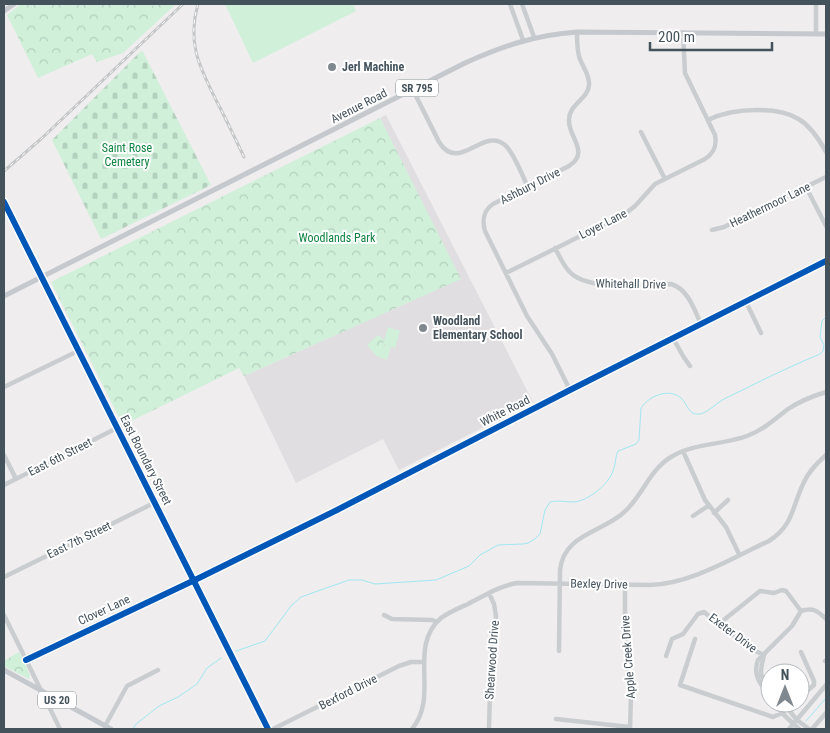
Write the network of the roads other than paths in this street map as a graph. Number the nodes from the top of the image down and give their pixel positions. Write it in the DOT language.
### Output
graph roads {
  1 [pos="14,4"];
  2 [pos="510,4"];
  3 [pos="522,4"];
  4 [pos="816,4"];
  5 [pos="4,11"];
  6 [pos="577,32"];
  7 [pos="684,33"];
  8 [pos="816,34"];
  9 [pos="826,34"];
  10 [pos="534,37"];
  11 [pos="523,40"];
  12 [pos="413,90"];
  13 [pos="708,120"];
  14 [pos="641,132"];
  15 [pos="826,152"];
  16 [pos="826,177"];
  17 [pos="665,179"];
  18 [pos="528,187"];
  19 [pos="806,187"];
  20 [pos="4,202"];
  21 [pos="826,226"];
  22 [pos="712,230"];
  23 [pos="555,248"];
  24 [pos="826,261"];
  25 [pos="506,273"];
  26 [pos="41,277"];
  27 [pos="4,296"];
  28 [pos="746,302"];
  29 [pos="701,324"];
  30 [pos="762,333"];
  31 [pos="673,338"];
  32 [pos="78,351"];
  33 [pos="690,366"];
  34 [pos="4,387"];
  35 [pos="570,390"];
  36 [pos="826,392"];
  37 [pos="117,428"];
  38 [pos="683,451"];
  39 [pos="4,454"];
  40 [pos="826,455"];
  41 [pos="16,479"];
  42 [pos="4,485"];
  43 [pos="728,500"];
  44 [pos="154,503"];
  45 [pos="708,506"];
  46 [pos="714,513"];
  47 [pos="693,516"];
  48 [pos="739,554"];
  49 [pos="4,577"];
  50 [pos="193,580"];
  51 [pos="560,584"];
  52 [pos="625,584"];
  53 [pos="489,593"];
  54 [pos="801,611"];
  55 [pos="4,615"];
  56 [pos="384,615"];
  57 [pos="826,619"];
  58 [pos="437,622"];
  59 [pos="720,623"];
  60 [pos="696,639"];
  61 [pos="558,651"];
  62 [pos="801,652"];
  63 [pos="764,655"];
  64 [pos="666,656"];
  65 [pos="26,660"];
  66 [pos="424,662"];
  67 [pos="762,663"];
  68 [pos="806,663"];
  69 [pos="4,670"];
  70 [pos="158,670"];
  71 [pos="810,672"];
  72 [pos="760,684"];
  73 [pos="826,685"];
  74 [pos="810,688"];
  75 [pos="41,691"];
  76 [pos="760,713"];
  77 [pos="761,713"];
  78 [pos="782,713"];
  79 [pos="790,713"];
  80 [pos="826,713"];
  81 [pos="556,719"];
  82 [pos="795,722"];
  83 [pos="105,726"];
  84 [pos="630,728"];
  85 [pos="60,729"];
  86 [pos="111,729"];
  87 [pos="268,729"];
  88 [pos="274,729"];
  89 [pos="412,729"];
  90 [pos="489,729"];
  91 [pos="789,729"];
  92 [pos="799,729"];
  93 [pos="811,729"];
  1 -- 5 [label="main road"];
  2 -- 11 [label="street"];
  3 -- 10 [label="street"];
  4 -- 8 [label="street"];
  6 -- 7 [label="main road, Avenue Road / SR 795"];
  6 -- 10 [label="main road, Avenue Road / SR 795"];
  6 -- 18 [label="street, Ashbury Drive"];
  7 -- 8 [label="main road, Avenue Road / SR 795"];
  7 -- 13 [label="street, Loyer Lane"];
  8 -- 9 [label="main road, Avenue Road / SR 795"];
  10 -- 11 [label="main road, Avenue Road / SR 795"];
  11 -- 12 [label="main road, Avenue Road / SR 795"];
  12 -- 18 [label="street"];
  12 -- 26 [label="main road, Avenue Road / SR 795"];
  13 -- 15 [label="street"];
  13 -- 17 [label="street, Loyer Lane"];
  14 -- 17 [label="street"];
  16 -- 19 [label="street, Heathermoor Lane"];
  17 -- 23 [label="street, Loyer Lane"];
  18 -- 25 [label="street, Ashbury Drive"];
  19 -- 21 [label="street"];
  19 -- 22 [label="street, Heathermoor Lane"];
  20 -- 26 [label="street, East Boundary Street"];
  23 -- 25 [label="street, Loyer Lane"];
  23 -- 29 [label="street, Whitehall Drive"];
  24 -- 28 [label="street, White Road"];
  25 -- 35 [label="street, Ashbury Drive"];
  26 -- 27 [label="main road, SR 795"];
  26 -- 32 [label="street, East Boundary Street"];
  28 -- 29 [label="street, White Road"];
  28 -- 30 [label="street"];
  29 -- 31 [label="street, White Road"];
  31 -- 33 [label="street"];
  31 -- 35 [label="street, White Road"];
  32 -- 34 [label="street"];
  32 -- 37 [label="street, East Boundary Street"];
  35 -- 50 [label="street, White Road"];
  36 -- 38 [label="street"];
  37 -- 41 [label="street, East 6th Street"];
  37 -- 44 [label="street, East Boundary Street"];
  38 -- 45 [label="street"];
  38 -- 51 [label="street"];
  39 -- 41 [label="street"];
  40 -- 48 [label="street, Bexley Drive"];
  41 -- 42 [label="street, East 6th Street"];
  43 -- 46 [label="street"];
  44 -- 49 [label="street, East 7th Street"];
  44 -- 50 [label="street, East Boundary Street"];
  45 -- 46 [label="street"];
  45 -- 47 [label="street"];
  46 -- 48 [label="street"];
  48 -- 52 [label="street, Bexley Drive"];
  50 -- 65 [label="street, Clover Lane"];
  50 -- 87 [label="street, East Boundary Street"];
  51 -- 52 [label="street, Bexley Drive"];
  51 -- 53 [label="street, Bexley Drive"];
  51 -- 61 [label="street"];
  52 -- 84 [label="street, Apple Creek Drive"];
  53 -- 58 [label="street, Bexley Drive"];
  53 -- 90 [label="street, Shearwood Drive"];
  54 -- 57 [label="street"];
  54 -- 59 [label="street"];
  54 -- 63 [label="street"];
  55 -- 65 [label="street"];
  56 -- 58 [label="street"];
  58 -- 66 [label="street"];
  59 -- 63 [label="street, Exeter Drive"];
  59 -- 64 [label="street, Exeter Drive"];
  60 -- 76 [label="street"];
  62 -- 68 [label="street"];
  63 -- 67 [label="street"];
  63 -- 72 [label="street"];
  65 -- 75 [label="street"];
  66 -- 88 [label="street, Bexford Drive"];
  66 -- 89 [label="street"];
  69 -- 75 [label="main road, US 20"];
  70 -- 83 [label="street"];
  71 -- 74 [label="street"];
  73 -- 82 [label="street"];
  75 -- 83 [label="main road, US 20"];
  75 -- 85 [label="street"];
  77 -- 78 [label="street"];
  78 -- 82 [label="street"];
  79 -- 82 [label="street"];
  80 -- 93 [label="street"];
  81 -- 84 [label="street"];
  82 -- 91 [label="street"];
  82 -- 92 [label="street"];
  82 -- 93 [label="street"];
  83 -- 86 [label="main road, US 20"];
}
